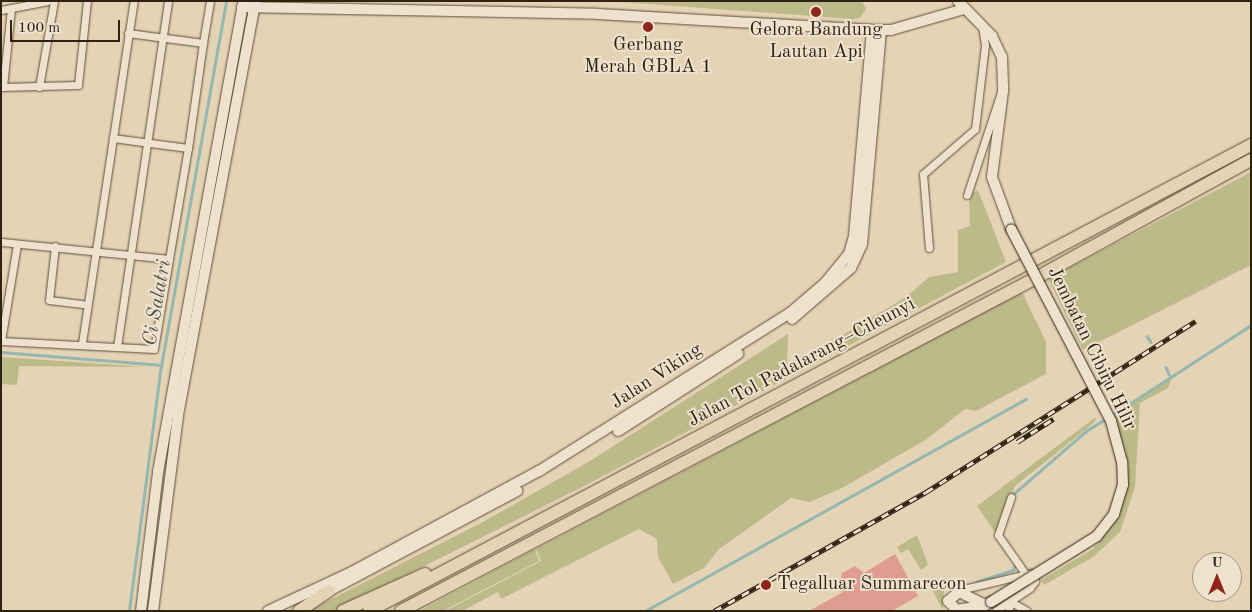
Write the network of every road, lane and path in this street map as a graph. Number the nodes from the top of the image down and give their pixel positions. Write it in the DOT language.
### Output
graph roads {
  1 [pos="48,1"];
  2 [pos="54,1"];
  3 [pos="87,1"];
  4 [pos="134,1"];
  5 [pos="168,1"];
  6 [pos="210,1"];
  7 [pos="242,4"];
  8 [pos="254,5"];
  9 [pos="961,5"];
  10 [pos="11,8"];
  11 [pos="1,10"];
  12 [pos="982,25"];
  13 [pos="876,30"];
  14 [pos="128,33"];
  15 [pos="161,38"];
  16 [pos="5,40"];
  17 [pos="203,43"];
  18 [pos="2,87"];
  19 [pos="39,87"];
  20 [pos="1003,91"];
  21 [pos="113,138"];
  22 [pos="148,143"];
  23 [pos="1251,145"];
  24 [pos="188,148"];
  25 [pos="1251,160"];
  26 [pos="967,195"];
  27 [pos="2,242"];
  28 [pos="17,244"];
  29 [pos="55,246"];
  30 [pos="929,248"];
  31 [pos="95,249"];
  32 [pos="131,254"];
  33 [pos="169,259"];
  34 [pos="88,305"];
  35 [pos="1,341"];
  36 [pos="82,343"];
  37 [pos="117,347"];
  38 [pos="1012,497"];
  39 [pos="470,558"];
  40 [pos="477,572"];
  41 [pos="1024,572"];
  42 [pos="330,591"];
  43 [pos="966,592"];
  44 [pos="1011,602"];
  45 [pos="990,606"];
  46 [pos="961,609"];
  47 [pos="141,611"];
  48 [pos="153,611"];
  49 [pos="268,611"];
  50 [pos="285,611"];
  51 [pos="299,611"];
  52 [pos="343,611"];
  53 [pos="369,611"];
  54 [pos="401,611"];
  55 [pos="1008,611"];
  56 [pos="1027,611"];
  1 -- 10 [label="street"];
  2 -- 19 [label="street"];
  3 -- 19 [label="street"];
  4 -- 14 [label="street"];
  5 -- 15 [label="street"];
  6 -- 17 [label="street"];
  7 -- 8 [label="street"];
  7 -- 47 [label="street"];
  8 -- 13 [label="street"];
  8 -- 48 [label="street"];
  9 -- 12 [label="street, Jembatan Cibiru Hilir"];
  9 -- 13 [label="street"];
  10 -- 11 [label="street"];
  10 -- 16 [label="street"];
  12 -- 20 [label="street, Jembatan Cibiru Hilir"];
  12 -- 30 [label="street"];
  13 -- 42 [label="street, Jalan Viking"];
  13 -- 49 [label="street, Jalan Viking"];
  14 -- 15 [label="street"];
  14 -- 21 [label="street"];
  15 -- 17 [label="street"];
  15 -- 22 [label="street"];
  16 -- 18 [label="street"];
  17 -- 24 [label="street"];
  18 -- 19 [label="street"];
  20 -- 26 [label="street"];
  20 -- 45 [label="street, Jembatan Cibiru Hilir, bridge"];
  21 -- 22 [label="street"];
  21 -- 31 [label="street"];
  22 -- 24 [label="street"];
  22 -- 32 [label="street"];
  23 -- 39 [label="highway, Jalan Tol Padalarang–Cileunyi"];
  24 -- 33 [label="street"];
  25 -- 40 [label="highway, Jalan Tol Padalarang–Cileunyi"];
  27 -- 28 [label="street"];
  28 -- 29 [label="street"];
  28 -- 35 [label="street"];
  29 -- 31 [label="street"];
  29 -- 34 [label="street"];
  31 -- 32 [label="street"];
  31 -- 34 [label="street"];
  32 -- 33 [label="street"];
  32 -- 37 [label="street"];
  33 -- 37 [label="street"];
  34 -- 36 [label="street"];
  35 -- 36 [label="street"];
  36 -- 37 [label="street"];
  38 -- 41 [label="street"];
  39 -- 40 [label="highway"];
  39 -- 52 [label="highway"];
  39 -- 53 [label="highway, Jalan Tol Padalarang–Cileunyi"];
  40 -- 54 [label="highway, Jalan Tol Padalarang–Cileunyi"];
  41 -- 43 [label="street"];
  41 -- 44 [label="street"];
  42 -- 50 [label="street, Jalan Viking"];
  42 -- 51 [label="highway"];
  43 -- 45 [label="street"];
  43 -- 46 [label="street"];
  43 -- 46 [label="street"];
  44 -- 45 [label="street"];
  44 -- 55 [label="street"];
  44 -- 56 [label="street"];
  45 -- 46 [label="street"];
}
